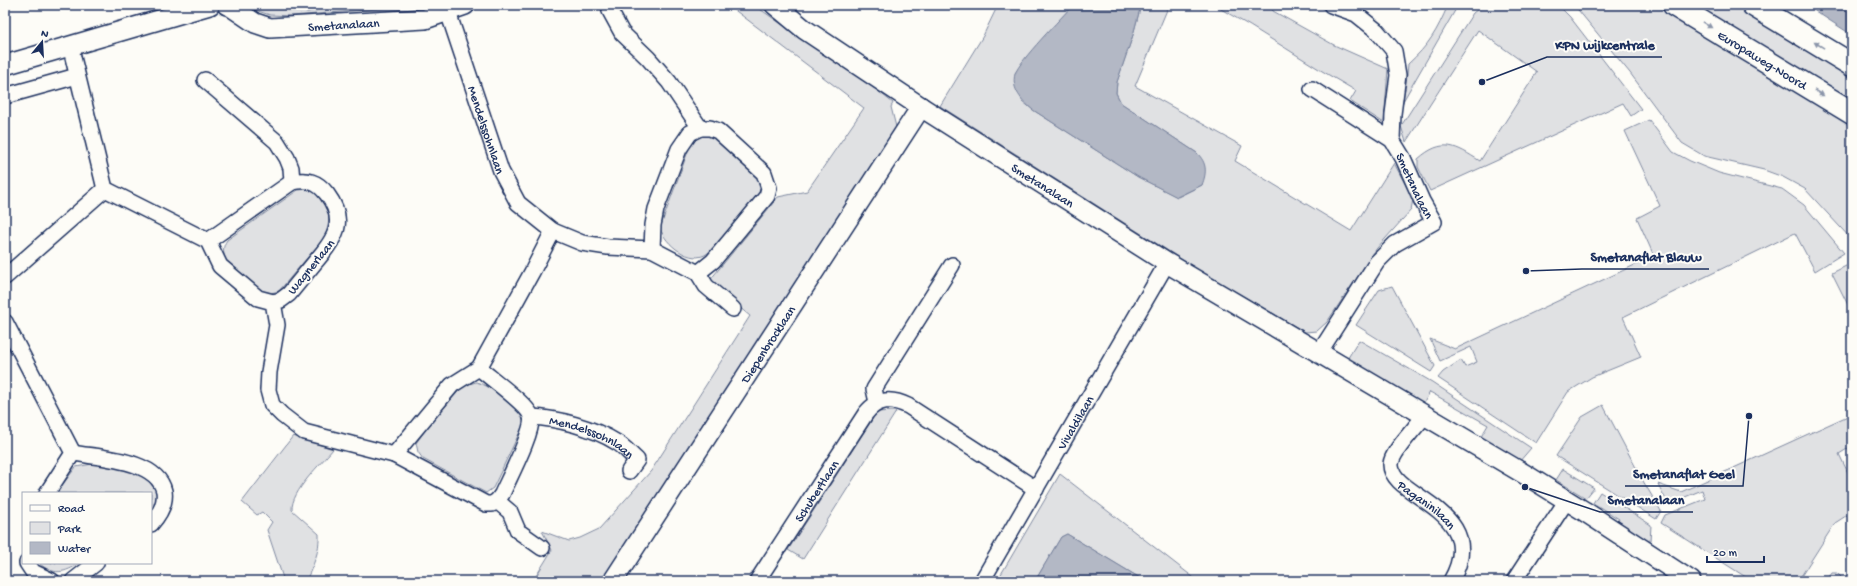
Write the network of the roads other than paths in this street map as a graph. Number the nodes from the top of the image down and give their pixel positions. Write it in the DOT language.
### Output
graph roads {
  1 [pos="210,5"];
  2 [pos="227,5"];
  3 [pos="465,5"];
  4 [pos="775,5"];
  5 [pos="1331,5"];
  6 [pos="1674,5"];
  7 [pos="1753,5"];
  8 [pos="610,11"];
  9 [pos="448,12"];
  10 [pos="70,45"];
  11 [pos="5,65"];
  12 [pos="1852,65"];
  13 [pos="77,76"];
  14 [pos="205,80"];
  15 [pos="1312,89"];
  16 [pos="5,96"];
  17 [pos="921,107"];
  18 [pos="1852,113"];
  19 [pos="700,128"];
  20 [pos="1392,140"];
  21 [pos="292,182"];
  22 [pos="105,189"];
  23 [pos="553,231"];
  24 [pos="208,241"];
  25 [pos="652,249"];
  26 [pos="1167,263"];
  27 [pos="952,265"];
  28 [pos="698,273"];
  29 [pos="5,277"];
  30 [pos="273,302"];
  31 [pos="733,309"];
  32 [pos="5,322"];
  33 [pos="1319,353"];
  34 [pos="479,368"];
  35 [pos="877,402"];
  36 [pos="531,416"];
  37 [pos="1424,416"];
  38 [pos="73,453"];
  39 [pos="394,455"];
  40 [pos="629,471"];
  41 [pos="1036,489"];
  42 [pos="48,492"];
  43 [pos="1567,500"];
  44 [pos="497,501"];
  45 [pos="152,523"];
  46 [pos="542,548"];
  47 [pos="28,564"];
  48 [pos="95,564"];
  49 [pos="52,581"];
  50 [pos="73,581"];
  51 [pos="613,581"];
  52 [pos="757,581"];
  53 [pos="982,581"];
  54 [pos="1451,581"];
  55 [pos="1514,581"];
  56 [pos="1691,581"];
  1 -- 10 [label="street"];
  2 -- 9 [label="street, Smetanalaan"];
  3 -- 9 [label="street, Smetanalaan"];
  4 -- 17 [label="street, Smetanalaan"];
  5 -- 20 [label="street, Smetanalaan"];
  6 -- 18 [label="main road, Europaweg-Noord, one-way"];
  12 -- 7 [label="main road, one-way"];
  8 -- 19 [label="street"];
  9 -- 23 [label="street, Mendelssohnlaan"];
  10 -- 11 [label="street"];
  10 -- 13 [label="street"];
  13 -- 16 [label="street"];
  13 -- 22 [label="street"];
  14 -- 21 [label="street"];
  15 -- 20 [label="street, Smetanalaan"];
  17 -- 26 [label="street, Smetanalaan"];
  17 -- 51 [label="street, Diepenbrocklaan"];
  19 -- 25 [label="street"];
  19 -- 28 [label="street"];
  20 -- 33 [label="street, Smetanalaan"];
  21 -- 24 [label="street"];
  21 -- 30 [label="street, Wagnerlaan"];
  22 -- 24 [label="street"];
  22 -- 29 [label="street"];
  23 -- 25 [label="street, Mendelssohnlaan"];
  23 -- 34 [label="street"];
  24 -- 30 [label="street, Wagnerlaan"];
  25 -- 28 [label="street, Mendelssohnlaan"];
  26 -- 33 [label="street, Smetanalaan"];
  26 -- 41 [label="street, Vivaldilaan"];
  27 -- 35 [label="street"];
  28 -- 31 [label="street, Mendelssohnlaan"];
  30 -- 39 [label="street, Wagnerlaan"];
  32 -- 38 [label="street"];
  33 -- 37 [label="street, Smetanalaan"];
  34 -- 36 [label="street, Mendelssohnlaan"];
  34 -- 39 [label="street"];
  35 -- 41 [label="street"];
  35 -- 52 [label="street, Schubertlaan"];
  36 -- 40 [label="street, Mendelssohnlaan"];
  36 -- 44 [label="street, Mendelssohnlaan"];
  37 -- 43 [label="street, Smetanalaan"];
  37 -- 54 [label="street, Paganinilaan"];
  38 -- 42 [label="street"];
  38 -- 45 [label="street"];
  39 -- 44 [label="street"];
  41 -- 53 [label="street, Vivaldilaan"];
  43 -- 55 [label="street"];
  43 -- 56 [label="street, Smetanalaan"];
  44 -- 46 [label="street"];
  47 -- 49 [label="street"];
  48 -- 50 [label="street"];
}
